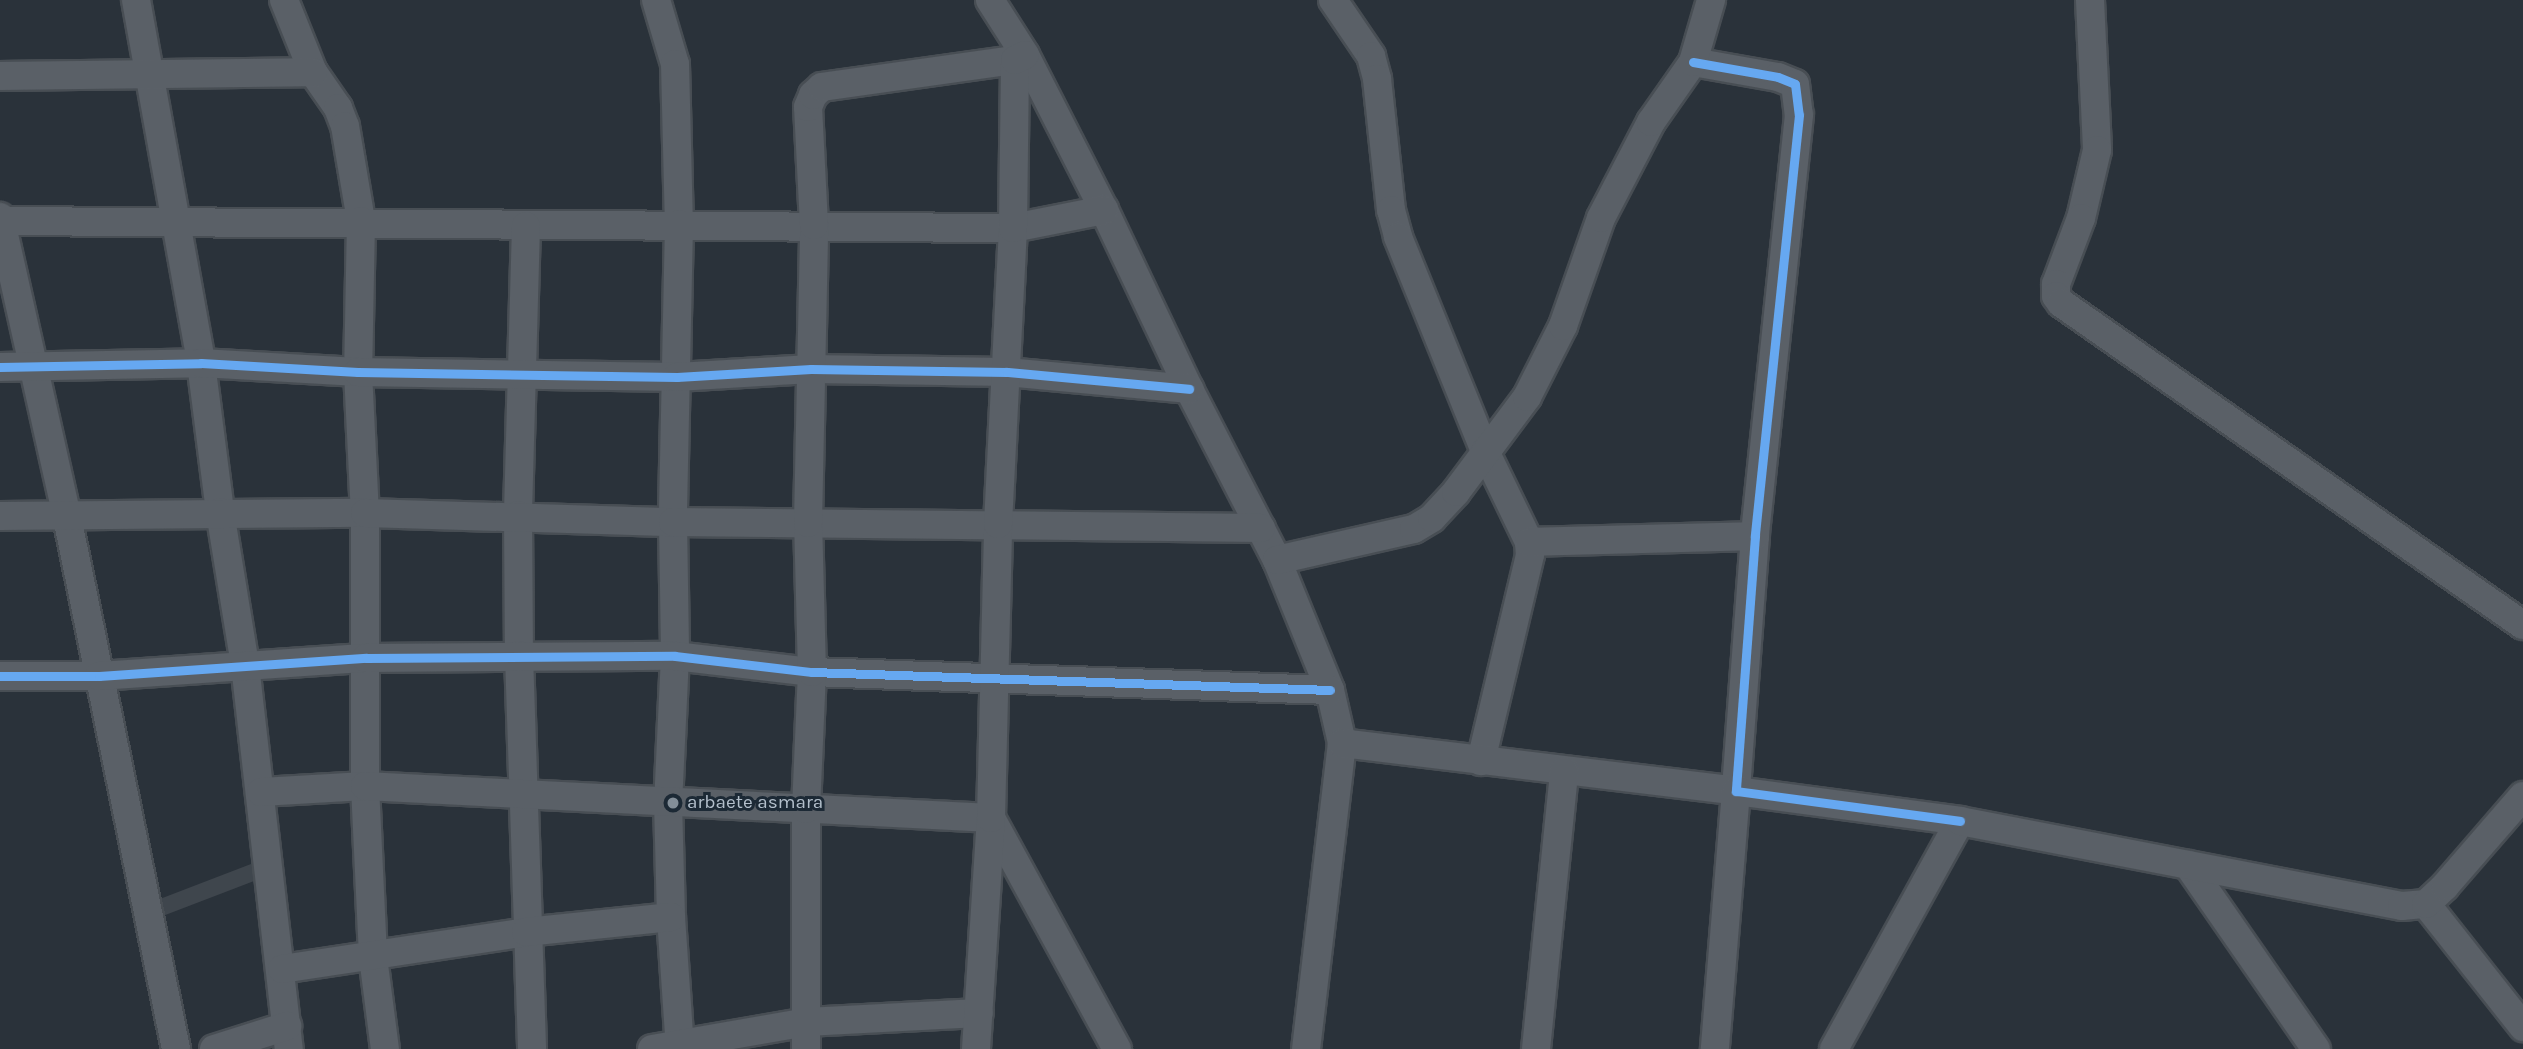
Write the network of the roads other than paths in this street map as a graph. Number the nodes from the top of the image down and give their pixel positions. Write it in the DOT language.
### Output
graph roads {
  1 [pos="136,0"];
  2 [pos="284,0"];
  3 [pos="656,0"];
  4 [pos="990,0"];
  5 [pos="1333,0"];
  6 [pos="1711,0"];
  7 [pos="2086,6"];
  8 [pos="1020,57"];
  9 [pos="1693,62"];
  10 [pos="313,72"];
  11 [pos="0,76"];
  12 [pos="147,76"];
  13 [pos="1104,210"];
  14 [pos="0,219"];
  15 [pos="361,221"];
  16 [pos="177,223"];
  17 [pos="679,224"];
  18 [pos="814,225"];
  19 [pos="526,226"];
  20 [pos="1013,228"];
  21 [pos="201,363"];
  22 [pos="35,366"];
  23 [pos="0,367"];
  24 [pos="811,369"];
  25 [pos="358,372"];
  26 [pos="524,372"];
  27 [pos="1007,372"];
  28 [pos="677,377"];
  29 [pos="1189,389"];
  30 [pos="1485,451"];
  31 [pos="220,512"];
  32 [pos="365,513"];
  33 [pos="518,515"];
  34 [pos="0,516"];
  35 [pos="68,517"];
  36 [pos="673,522"];
  37 [pos="808,523"];
  38 [pos="998,524"];
  39 [pos="1261,528"];
  40 [pos="1755,536"];
  41 [pos="1529,542"];
  42 [pos="1277,560"];
  43 [pos="2523,625"];
  44 [pos="519,655"];
  45 [pos="675,656"];
  46 [pos="366,658"];
  47 [pos="245,665"];
  48 [pos="812,672"];
  49 [pos="0,676"];
  50 [pos="99,676"];
  51 [pos="994,681"];
  52 [pos="1330,690"];
  53 [pos="1342,743"];
  54 [pos="1481,761"];
  55 [pos="1564,771"];
  56 [pos="365,786"];
  57 [pos="1736,791"];
  58 [pos="261,792"];
  59 [pos="524,792"];
  60 [pos="2523,796"];
  61 [pos="668,802"];
  62 [pos="806,809"];
  63 [pos="991,818"];
  64 [pos="1959,821"];
  65 [pos="2188,865"];
  66 [pos="2426,904"];
  67 [pos="671,917"];
  68 [pos="526,932"];
  69 [pos="373,957"];
  70 [pos="282,969"];
  71 [pos="979,1013"];
  72 [pos="2523,1027"];
  73 [pos="806,1035"];
  74 [pos="288,1037"];
  75 [pos="680,1046"];
  76 [pos="176,1049"];
  77 [pos="214,1049"];
  78 [pos="385,1049"];
  79 [pos="532,1049"];
  80 [pos="652,1049"];
  81 [pos="976,1049"];
  82 [pos="1117,1049"];
  83 [pos="1306,1049"];
  84 [pos="1536,1049"];
  85 [pos="1715,1049"];
  86 [pos="1834,1049"];
  87 [pos="2316,1049"];
  1 -- 12 [label="street"];
  2 -- 10 [label="street"];
  3 -- 17 [label="street"];
  4 -- 8 [label="street"];
  5 -- 30 [label="street"];
  6 -- 9 [label="street"];
  7 -- 43 [label="street"];
  8 -- 13 [label="street"];
  8 -- 18 [label="street"];
  8 -- 20 [label="street"];
  9 -- 30 [label="street"];
  9 -- 40 [label="street"];
  10 -- 12 [label="street"];
  10 -- 15 [label="street"];
  11 -- 12 [label="street"];
  12 -- 16 [label="street"];
  13 -- 20 [label="street"];
  13 -- 29 [label="street"];
  14 -- 16 [label="street"];
  14 -- 22 [label="street"];
  15 -- 16 [label="street"];
  15 -- 19 [label="street"];
  15 -- 25 [label="street"];
  16 -- 21 [label="street"];
  17 -- 18 [label="street"];
  17 -- 19 [label="street"];
  17 -- 28 [label="street"];
  18 -- 20 [label="street"];
  18 -- 24 [label="street"];
  19 -- 26 [label="street"];
  20 -- 27 [label="street"];
  21 -- 22 [label="street"];
  21 -- 25 [label="street"];
  21 -- 31 [label="street"];
  22 -- 23 [label="street"];
  22 -- 35 [label="street"];
  24 -- 27 [label="street"];
  24 -- 28 [label="street"];
  24 -- 37 [label="street"];
  25 -- 26 [label="street"];
  25 -- 32 [label="street"];
  26 -- 28 [label="street"];
  26 -- 33 [label="street"];
  27 -- 29 [label="street"];
  27 -- 38 [label="street"];
  28 -- 36 [label="street"];
  29 -- 39 [label="street"];
  30 -- 41 [label="street"];
  30 -- 42 [label="street"];
  31 -- 32 [label="street"];
  31 -- 35 [label="street"];
  31 -- 47 [label="street"];
  32 -- 33 [label="street"];
  32 -- 46 [label="street"];
  33 -- 36 [label="street"];
  33 -- 44 [label="street"];
  34 -- 35 [label="street"];
  35 -- 50 [label="street"];
  36 -- 37 [label="street"];
  36 -- 45 [label="street"];
  37 -- 38 [label="street"];
  37 -- 48 [label="street"];
  38 -- 39 [label="street"];
  38 -- 51 [label="street"];
  39 -- 42 [label="street"];
  40 -- 41 [label="street"];
  40 -- 57 [label="street"];
  41 -- 54 [label="street"];
  42 -- 52 [label="street"];
  44 -- 45 [label="street"];
  44 -- 46 [label="street"];
  44 -- 59 [label="street"];
  45 -- 48 [label="street"];
  45 -- 61 [label="street"];
  46 -- 47 [label="street"];
  46 -- 56 [label="street"];
  47 -- 50 [label="street"];
  47 -- 58 [label="street"];
  48 -- 51 [label="street"];
  48 -- 62 [label="street"];
  49 -- 50 [label="street"];
  50 -- 76 [label="street"];
  51 -- 52 [label="street"];
  51 -- 63 [label="street"];
  52 -- 53 [label="street"];
  53 -- 54 [label="street"];
  53 -- 83 [label="street"];
  54 -- 55 [label="street"];
  55 -- 57 [label="street"];
  55 -- 84 [label="street"];
  56 -- 58 [label="street"];
  56 -- 59 [label="street"];
  56 -- 69 [label="street"];
  57 -- 64 [label="street"];
  57 -- 85 [label="street"];
  58 -- 70 [label="street"];
  59 -- 61 [label="street"];
  59 -- 68 [label="street"];
  60 -- 66 [label="street"];
  61 -- 62 [label="street"];
  61 -- 67 [label="street"];
  62 -- 63 [label="street"];
  62 -- 73 [label="street"];
  63 -- 71 [label="street"];
  63 -- 82 [label="street"];
  64 -- 65 [label="street"];
  64 -- 86 [label="street"];
  65 -- 66 [label="street"];
  65 -- 87 [label="street"];
  66 -- 72 [label="street"];
  67 -- 68 [label="street"];
  67 -- 75 [label="street"];
  68 -- 69 [label="street"];
  68 -- 79 [label="street"];
  69 -- 70 [label="street"];
  69 -- 78 [label="street"];
  70 -- 74 [label="street"];
  71 -- 73 [label="street"];
  71 -- 81 [label="street"];
  73 -- 75 [label="street"];
  74 -- 77 [label="street"];
  75 -- 80 [label="street"];
}
